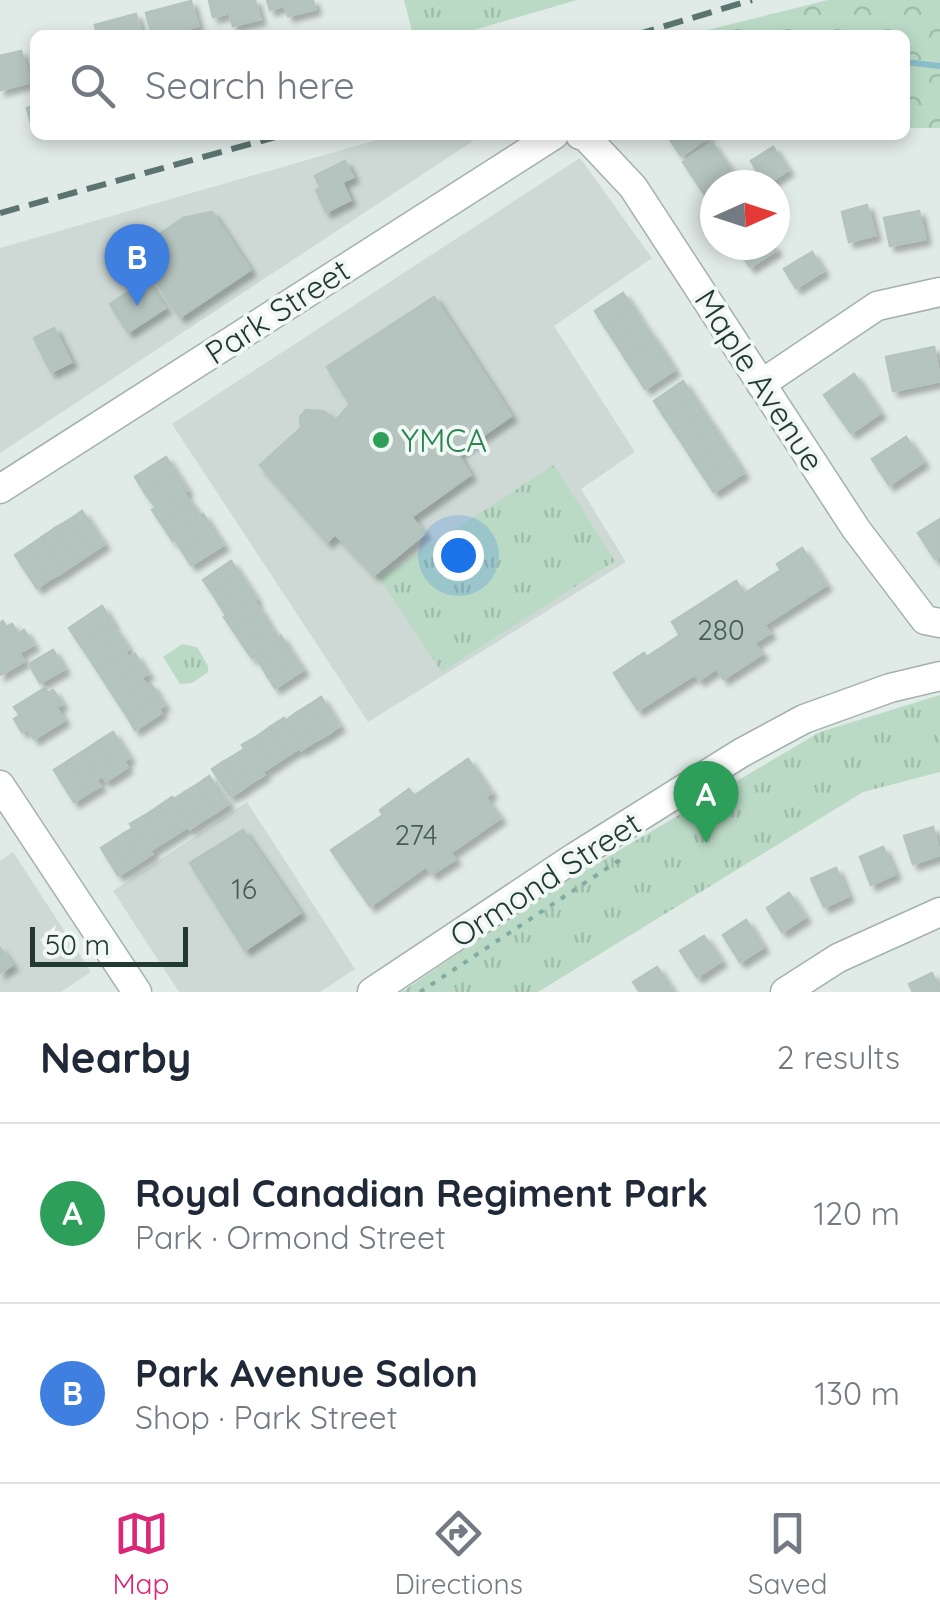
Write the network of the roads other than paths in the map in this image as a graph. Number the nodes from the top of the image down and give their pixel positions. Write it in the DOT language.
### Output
graph roads {
  1 [pos="546,140"];
  2 [pos="589,140"];
  3 [pos="940,292"];
  4 [pos="761,384"];
  5 [pos="0,489"];
  6 [pos="940,622"];
  7 [pos="940,676"];
  8 [pos="0,785"];
  9 [pos="940,912"];
  10 [pos="138,992"];
  11 [pos="372,992"];
  12 [pos="786,992"];
  1 -- 5 [label="street, Park Street"];
  2 -- 4 [label="street, Maple Avenue"];
  3 -- 4 [label="street"];
  4 -- 6 [label="street, Maple Avenue"];
  7 -- 11 [label="street, Ormond Street"];
  8 -- 10 [label="street"];
  9 -- 12 [label="street"];
}
